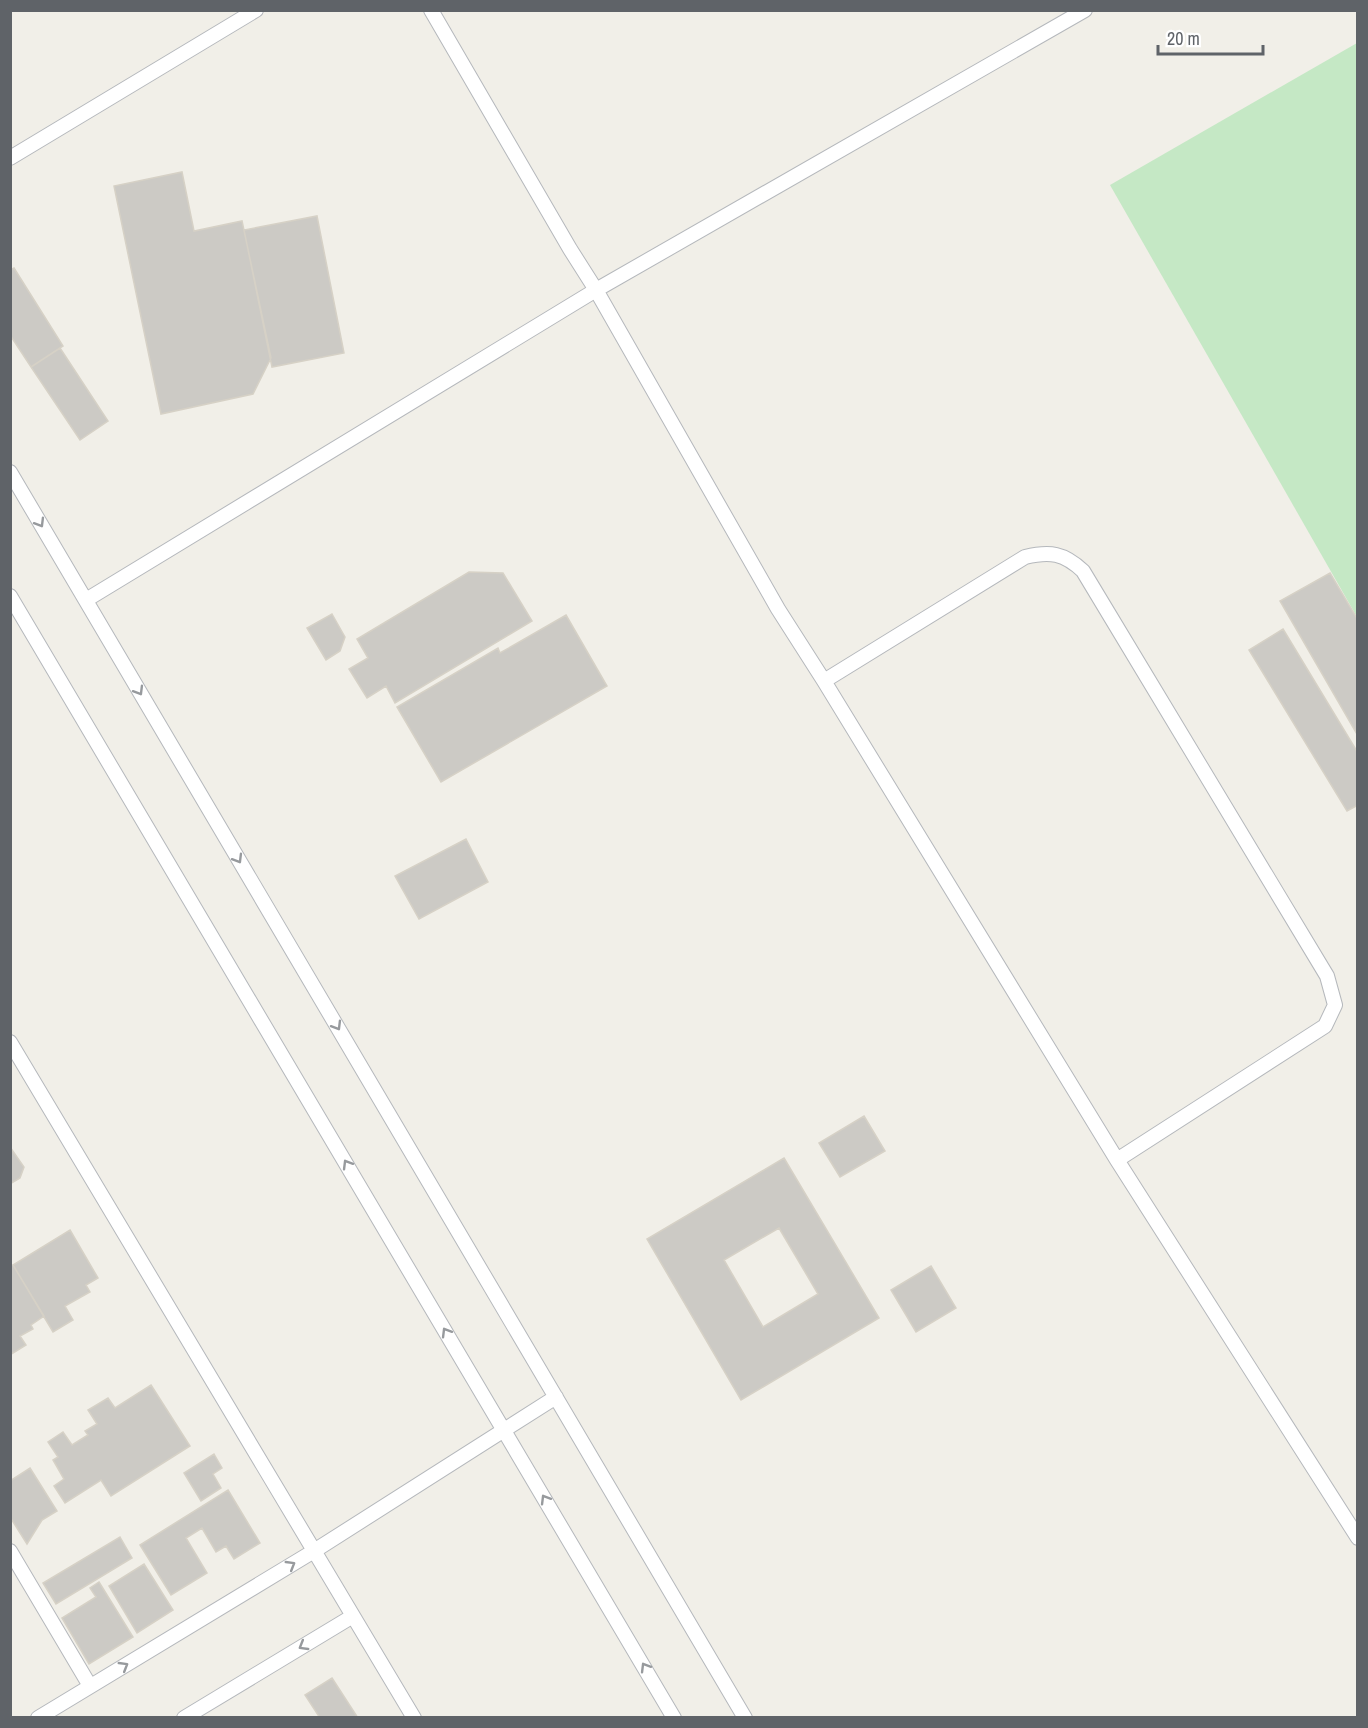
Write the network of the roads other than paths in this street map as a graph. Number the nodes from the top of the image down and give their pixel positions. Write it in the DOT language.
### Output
graph roads {
  1 [pos="256,10"];
  2 [pos="431,10"];
  3 [pos="1085,10"];
  4 [pos="10,158"];
  5 [pos="596,290"];
  6 [pos="10,472"];
  7 [pos="10,596"];
  8 [pos="86,600"];
  9 [pos="824,681"];
  10 [pos="11,1044"];
  11 [pos="1118,1160"];
  12 [pos="556,1397"];
  13 [pos="504,1430"];
  14 [pos="1358,1538"];
  15 [pos="10,1551"];
  16 [pos="314,1551"];
  17 [pos="353,1616"];
  18 [pos="90,1686"];
  19 [pos="38,1718"];
  20 [pos="184,1718"];
  21 [pos="414,1718"];
  22 [pos="674,1718"];
  23 [pos="745,1718"];
  1 -- 4 [label="lane"];
  2 -- 5 [label="lane"];
  3 -- 5 [label="lane"];
  5 -- 8 [label="lane"];
  5 -- 9 [label="lane"];
  6 -- 8 [label="lane, one-way"];
  13 -- 7 [label="lane, one-way"];
  8 -- 12 [label="lane, one-way"];
  9 -- 11 [label="lane"];
  9 -- 11 [label="lane"];
  10 -- 16 [label="lane"];
  11 -- 14 [label="lane"];
  12 -- 13 [label="lane"];
  12 -- 23 [label="lane"];
  13 -- 16 [label="lane"];
  22 -- 13 [label="lane, one-way"];
  15 -- 18 [label="lane"];
  16 -- 17 [label="lane"];
  18 -- 16 [label="lane, one-way"];
  17 -- 20 [label="lane, one-way"];
  17 -- 21 [label="lane"];
  18 -- 19 [label="lane"];
}
